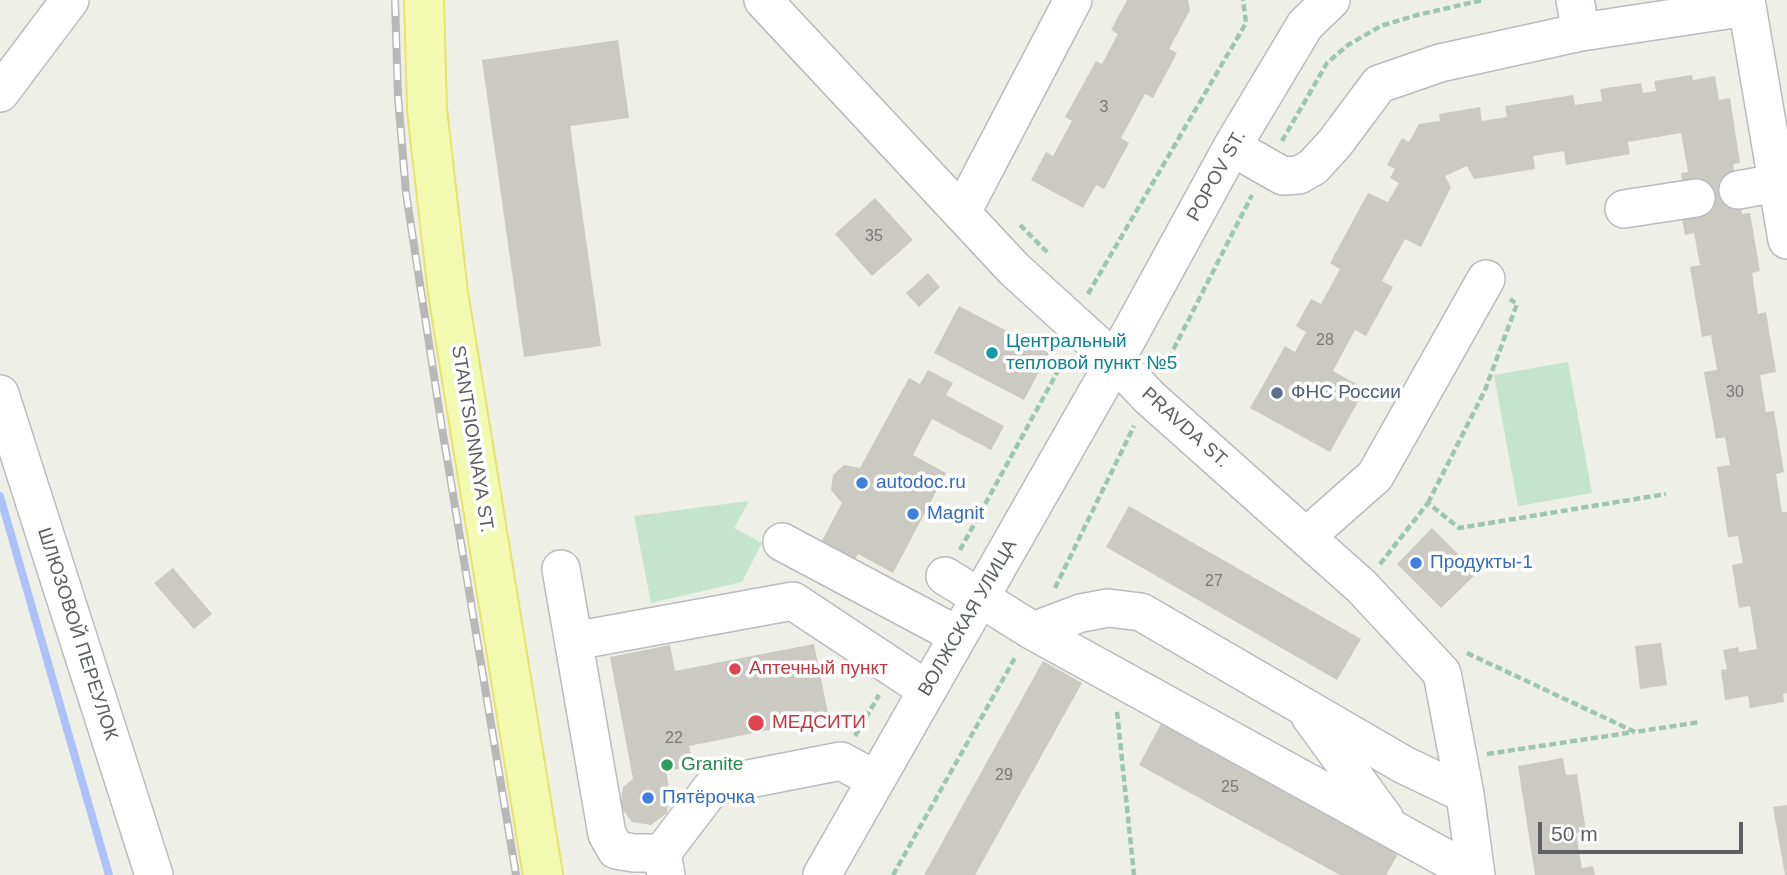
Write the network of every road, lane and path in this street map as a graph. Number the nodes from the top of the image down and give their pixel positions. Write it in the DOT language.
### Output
graph roads {
  1 [pos="70,0"];
  2 [pos="424,0"];
  3 [pos="762,0"];
  4 [pos="1073,0"];
  5 [pos="1242,0"];
  6 [pos="1331,0"];
  7 [pos="1747,3"];
  8 [pos="1578,16"];
  9 [pos="0,93"];
  10 [pos="1232,147"];
  11 [pos="1777,183"];
  12 [pos="1738,190"];
  13 [pos="1696,198"];
  14 [pos="1624,209"];
  15 [pos="962,212"];
  16 [pos="1787,240"];
  17 [pos="1486,279"];
  18 [pos="1073,323"];
  19 [pos="1115,361"];
  20 [pos="0,394"];
  21 [pos="1149,397"];
  22 [pos="1666,494"];
  23 [pos="1428,503"];
  24 [pos="1307,536"];
  25 [pos="782,541"];
  26 [pos="561,569"];
  27 [pos="945,576"];
  28 [pos="1362,587"];
  29 [pos="979,596"];
  30 [pos="1033,631"];
  31 [pos="957,635"];
  32 [pos="574,641"];
  33 [pos="1464,652"];
  34 [pos="1114,676"];
  35 [pos="882,689"];
  36 [pos="927,690"];
  37 [pos="1302,705"];
  38 [pos="1700,722"];
  39 [pos="1634,732"];
  40 [pos="1479,755"];
  41 [pos="841,761"];
  42 [pos="876,780"];
  43 [pos="1465,794"];
  44 [pos="1391,828"];
  45 [pos="664,864"];
  46 [pos="154,875"];
  47 [pos="543,875"];
  48 [pos="822,875"];
  49 [pos="893,875"];
  50 [pos="1133,875"];
  51 [pos="1476,875"];
  1 -- 9 [label="street"];
  2 -- 47 [label="main road, STANTSIONNAYA ST."];
  3 -- 15 [label="street, PRAVDA ST."];
  4 -- 15 [label="street"];
  5 -- 18 [label="path"];
  6 -- 10 [label="street, POPOV ST."];
  7 -- 8 [label="street"];
  7 -- 11 [label="street"];
  8 -- 10 [label="street"];
  10 -- 19 [label="street, POPOV ST."];
  11 -- 12 [label="street"];
  11 -- 16 [label="street"];
  13 -- 14 [label="street"];
  15 -- 18 [label="street, PRAVDA ST."];
  17 -- 23 [label="path"];
  17 -- 24 [label="street"];
  18 -- 19 [label="street, PRAVDA ST."];
  18 -- 27 [label="path"];
  19 -- 21 [label="street, PRAVDA ST."];
  19 -- 29 [label="street, ВОЛЖСКАЯ УЛИЦА"];
  20 -- 46 [label="street, ШЛЮЗОВОЙ ПЕРЕУЛОК"];
  21 -- 24 [label="street, PRAVDA ST."];
  21 -- 30 [label="path"];
  22 -- 23 [label="path"];
  23 -- 28 [label="path"];
  24 -- 28 [label="street, PRAVDA ST."];
  25 -- 31 [label="street"];
  26 -- 32 [label="street"];
  27 -- 29 [label="street"];
  28 -- 43 [label="street, PRAVDA ST."];
  29 -- 30 [label="street"];
  29 -- 31 [label="street, ВОЛЖСКАЯ УЛИЦА"];
  30 -- 34 [label="street"];
  30 -- 37 [label="street"];
  30 -- 49 [label="path"];
  31 -- 36 [label="street, ВОЛЖСКАЯ УЛИЦА"];
  32 -- 36 [label="street"];
  32 -- 45 [label="street"];
  33 -- 39 [label="path"];
  34 -- 44 [label="street"];
  34 -- 50 [label="path"];
  35 -- 41 [label="path"];
  36 -- 42 [label="street, ВОЛЖСКАЯ УЛИЦА"];
  37 -- 43 [label="street"];
  37 -- 44 [label="street"];
  38 -- 39 [label="path"];
  39 -- 40 [label="path"];
  41 -- 42 [label="street"];
  41 -- 45 [label="street"];
  42 -- 48 [label="street, ВОЛЖСКАЯ УЛИЦА"];
  43 -- 51 [label="street, PRAVDA ST."];
  44 -- 51 [label="street"];
}
